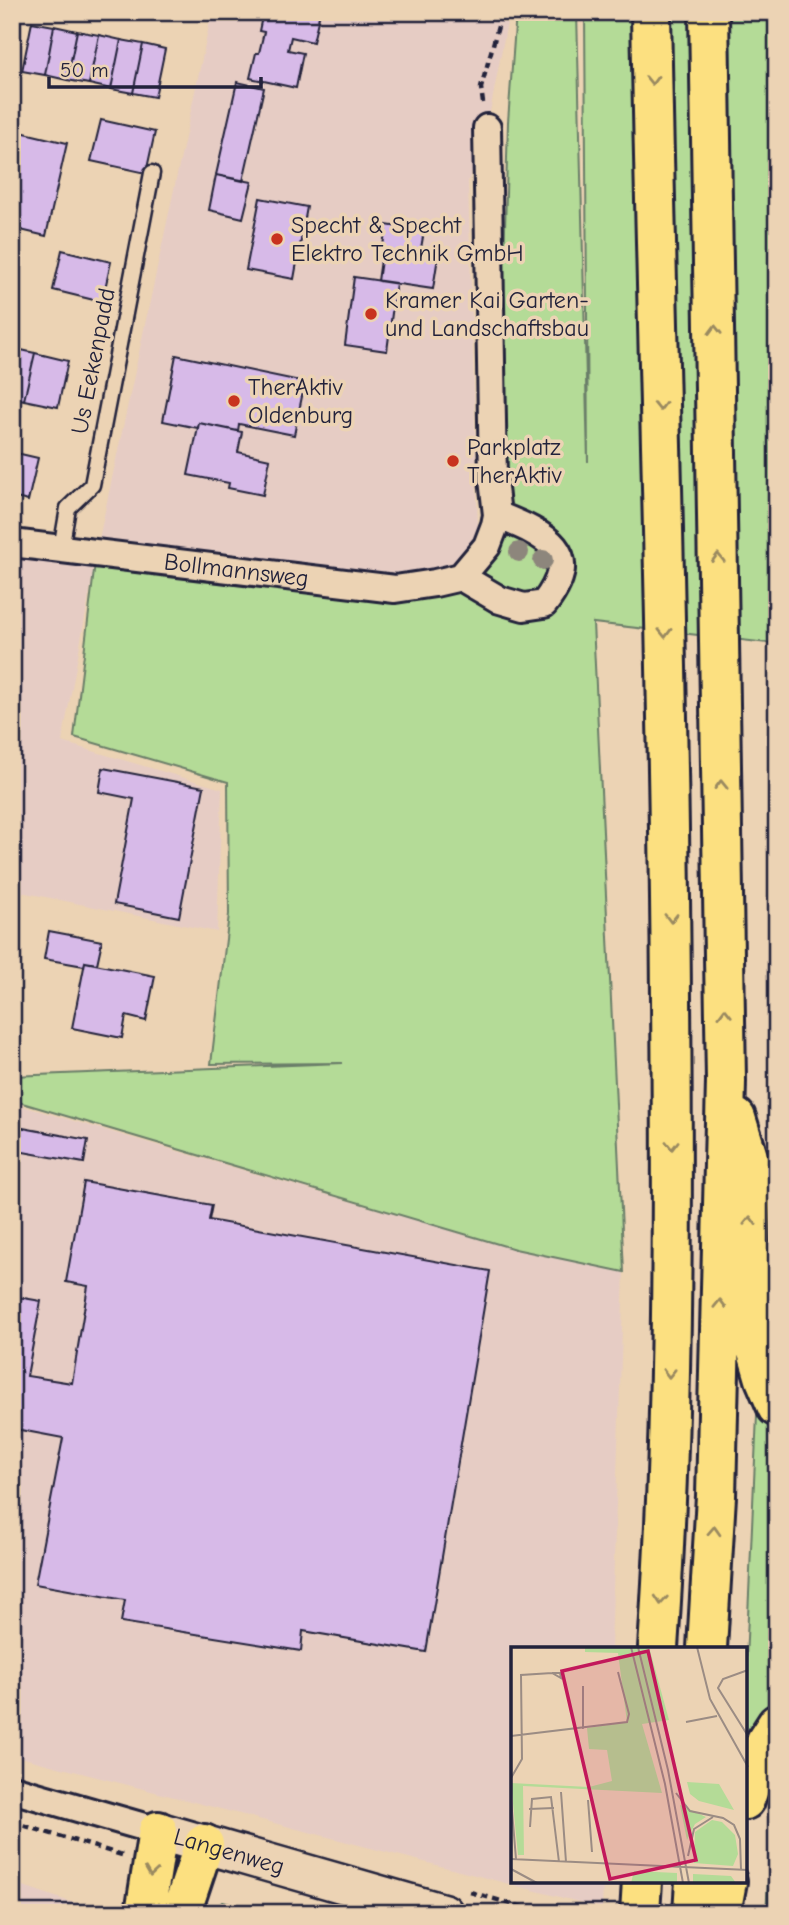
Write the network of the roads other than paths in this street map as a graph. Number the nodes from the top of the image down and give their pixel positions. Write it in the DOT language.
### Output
graph roads {
  1 [pos="651,12"];
  2 [pos="709,12"];
  3 [pos="487,128"];
  4 [pos="152,173"];
  5 [pos="497,515"];
  6 [pos="12,543"];
  7 [pos="61,549"];
  8 [pos="461,577"];
  9 [pos="726,1081"];
  10 [pos="777,1407"];
  11 [pos="658,1647"];
  12 [pos="707,1647"];
  13 [pos="777,1724"];
  14 [pos="12,1789"];
  15 [pos="747,1794"];
  16 [pos="158,1830"];
  17 [pos="204,1844"];
  18 [pos="642,1883"];
  19 [pos="695,1883"];
  20 [pos="727,1883"];
  21 [pos="145,1913"];
  22 [pos="181,1913"];
  23 [pos="444,1913"];
  24 [pos="640,1913"];
  25 [pos="693,1913"];
  26 [pos="721,1913"];
  1 -- 11 [label="highway, one-way"];
  9 -- 2 [label="highway, one-way"];
  3 -- 5 [label="street"];
  4 -- 7 [label="lane, Us Eekenpadd"];
  5 -- 8 [label="street"];
  5 -- 8 [label="street"];
  6 -- 7 [label="street, Bollmannsweg"];
  7 -- 8 [label="street, Bollmannsweg"];
  10 -- 9 [label="highway, one-way"];
  12 -- 9 [label="highway, one-way"];
  13 -- 15 [label="highway"];
  14 -- 16 [label="street, Langenweg"];
  16 -- 17 [label="street, Langenweg"];
  16 -- 21 [label="highway, one-way"];
  17 -- 22 [label="highway"];
  17 -- 23 [label="street, Langenweg"];
  18 -- 24 [label="highway"];
  19 -- 25 [label="highway"];
  20 -- 26 [label="highway"];
}
